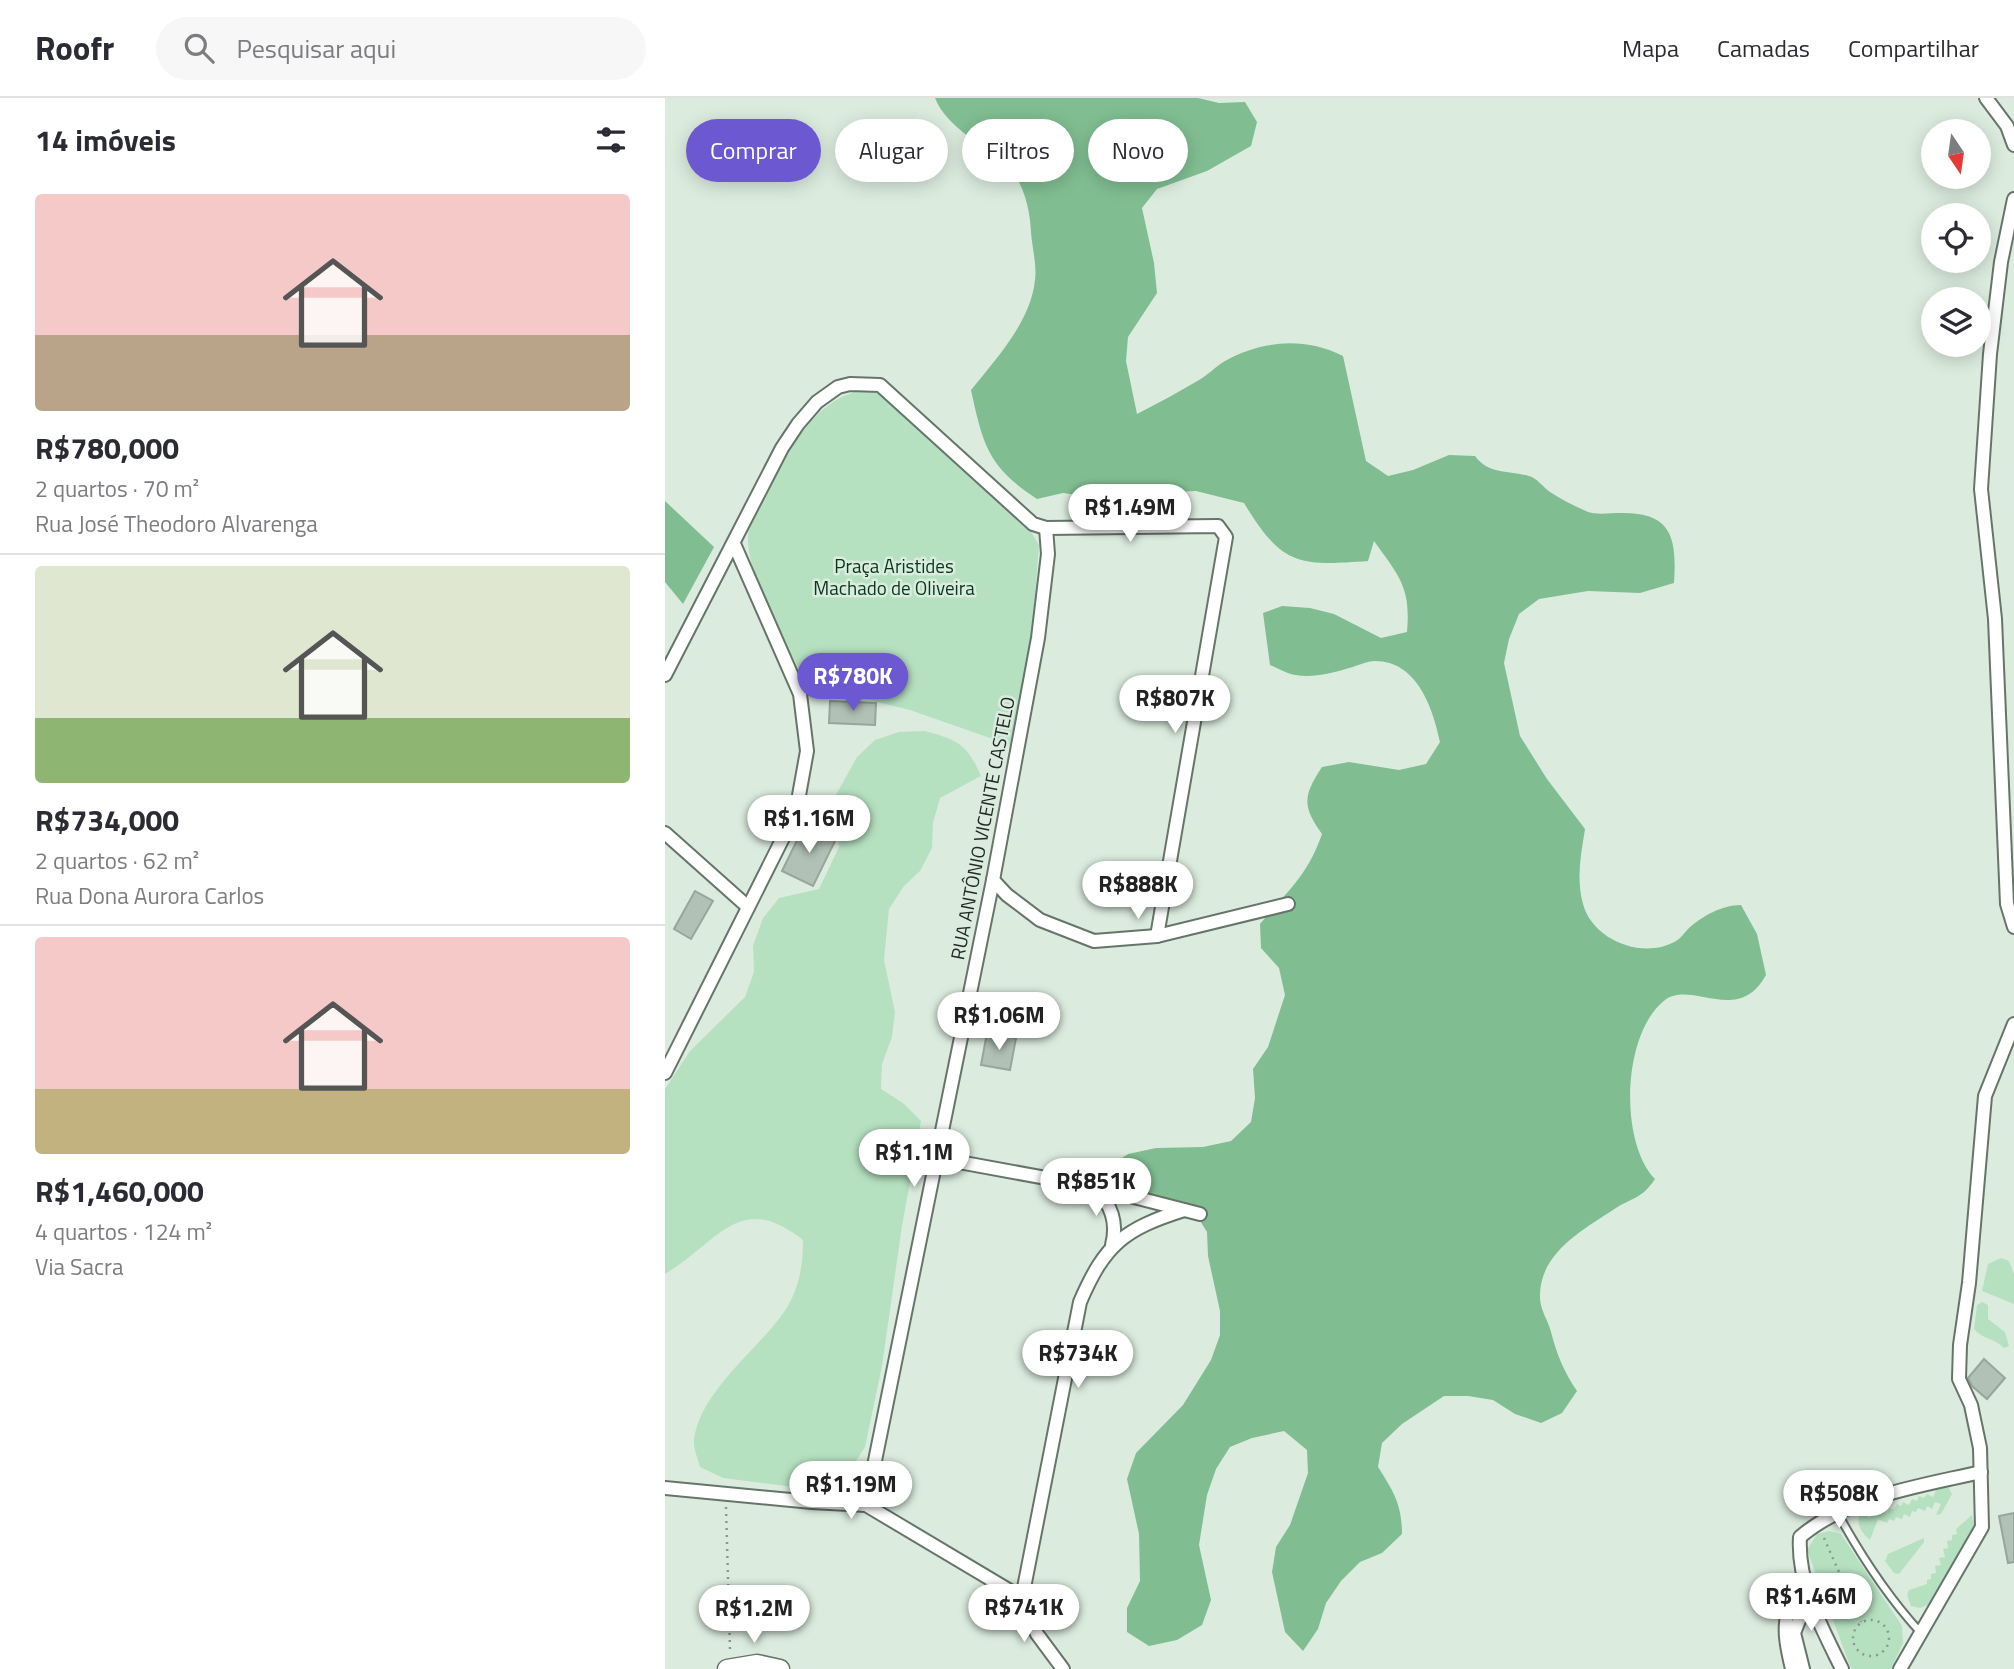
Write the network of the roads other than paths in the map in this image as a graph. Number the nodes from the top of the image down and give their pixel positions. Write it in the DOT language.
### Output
graph roads {
  1 [pos="1986,98"];
  2 [pos="2014,145"];
  3 [pos="2014,199"];
  4 [pos="1046,528"];
  5 [pos="734,544"];
  6 [pos="665,675"];
  7 [pos="665,833"];
  8 [pos="993,880"];
  9 [pos="1288,904"];
  10 [pos="748,907"];
  11 [pos="2014,927"];
  12 [pos="1157,936"];
  13 [pos="2014,1024"];
  14 [pos="665,1073"];
  15 [pos="937,1158"];
  16 [pos="1095,1187"];
  17 [pos="1184,1210"];
  18 [pos="1200,1214"];
  19 [pos="1112,1245"];
  20 [pos="1981,1472"];
  21 [pos="665,1488"];
  22 [pos="866,1504"];
  23 [pos="1837,1512"];
  24 [pos="1803,1575"];
  25 [pos="1809,1595"];
  26 [pos="1022,1598"];
  27 [pos="1921,1633"];
  28 [pos="729,1669"];
  29 [pos="780,1669"];
  30 [pos="1063,1669"];
  31 [pos="1792,1669"];
  32 [pos="1803,1669"];
  33 [pos="1842,1669"];
  34 [pos="1900,1669"];
  1 -- 2 [label="street"];
  3 -- 11 [label="street"];
  4 -- 5 [label="street"];
  4 -- 8 [label="street, RUA ANTÔNIO VICENTE CASTELO"];
  4 -- 12 [label="street"];
  5 -- 6 [label="street"];
  5 -- 10 [label="street"];
  7 -- 10 [label="street"];
  8 -- 12 [label="street"];
  8 -- 15 [label="street, RUA ANTÔNIO VICENTE CASTELO"];
  9 -- 12 [label="street"];
  10 -- 14 [label="street"];
  13 -- 20 [label="street"];
  15 -- 16 [label="street"];
  15 -- 22 [label="street, RUA ANTÔNIO VICENTE CASTELO"];
  16 -- 17 [label="street"];
  16 -- 19 [label="street"];
  17 -- 18 [label="street"];
  17 -- 19 [label="street"];
  19 -- 26 [label="street"];
  20 -- 23 [label="street"];
  20 -- 27 [label="street"];
  21 -- 22 [label="street"];
  22 -- 26 [label="street"];
  23 -- 24 [label="street"];
  23 -- 27 [label="lane"];
  24 -- 25 [label="street"];
  24 -- 31 [label="street"];
  25 -- 32 [label="street"];
  25 -- 33 [label="street"];
  26 -- 30 [label="street"];
  27 -- 34 [label="street"];
  28 -- 29 [label="street"];
}
